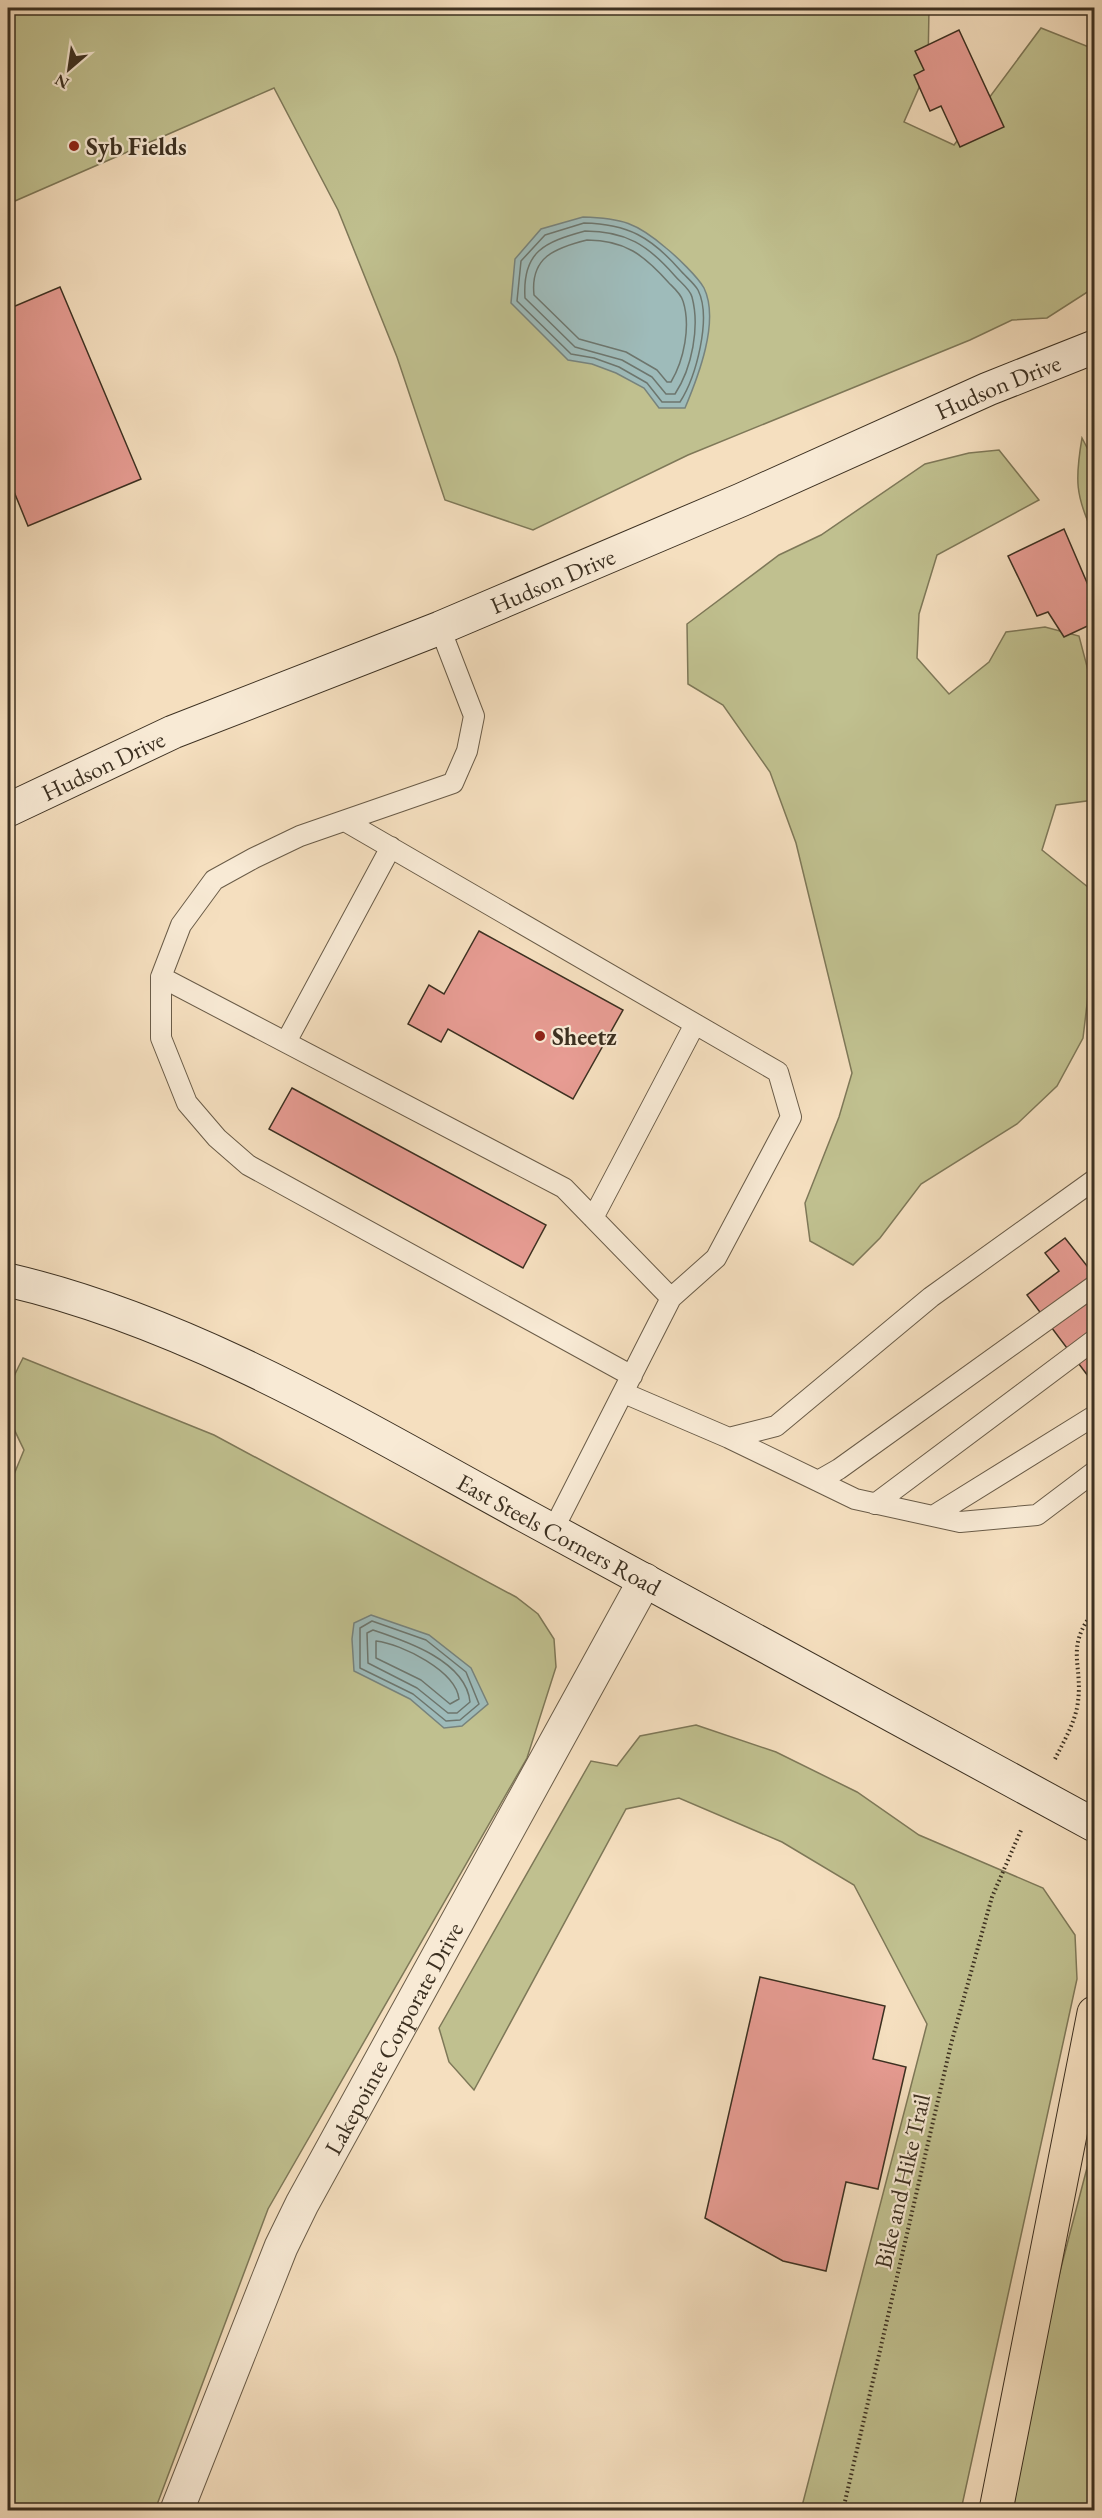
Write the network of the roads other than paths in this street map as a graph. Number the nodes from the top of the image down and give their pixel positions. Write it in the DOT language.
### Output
graph roads {
  1 [pos="1095,347"];
  2 [pos="440,628"];
  3 [pos="8,810"];
  4 [pos="345,821"];
  5 [pos="391,847"];
  6 [pos="161,977"];
  7 [pos="695,1024"];
  8 [pos="286,1042"];
  9 [pos="1095,1180"];
  10 [pos="593,1218"];
  11 [pos="8,1280"];
  12 [pos="1095,1286"];
  13 [pos="671,1298"];
  14 [pos="1095,1340"];
  15 [pos="628,1385"];
  16 [pos="1095,1416"];
  17 [pos="729,1438"];
  18 [pos="1095,1472"];
  19 [pos="818,1481"];
  20 [pos="875,1504"];
  21 [pos="933,1516"];
  22 [pos="553,1530"];
  23 [pos="645,1580"];
  24 [pos="1095,1825"];
  25 [pos="1095,2013"];
  26 [pos="177,2511"];
  27 [pos="996,2511"];
  1 -- 2 [label="street, Hudson Drive"];
  2 -- 3 [label="street, Hudson Drive"];
  2 -- 4 [label="lane"];
  4 -- 5 [label="lane"];
  4 -- 6 [label="lane"];
  5 -- 7 [label="lane"];
  5 -- 8 [label="lane"];
  6 -- 8 [label="lane"];
  6 -- 15 [label="lane"];
  7 -- 10 [label="lane"];
  7 -- 13 [label="lane"];
  8 -- 10 [label="lane"];
  9 -- 17 [label="lane"];
  10 -- 13 [label="lane"];
  11 -- 22 [label="street, East Steels Corners Road"];
  12 -- 19 [label="lane"];
  13 -- 15 [label="lane"];
  14 -- 20 [label="lane"];
  15 -- 17 [label="lane"];
  15 -- 22 [label="lane"];
  16 -- 21 [label="lane"];
  17 -- 19 [label="lane"];
  18 -- 21 [label="lane"];
  19 -- 20 [label="lane"];
  20 -- 21 [label="lane"];
  22 -- 23 [label="street, East Steels Corners Road"];
  23 -- 24 [label="street, East Steels Corners Road"];
  23 -- 26 [label="street, Lakepointe Corporate Drive"];
  25 -- 27 [label="highway"];
}
